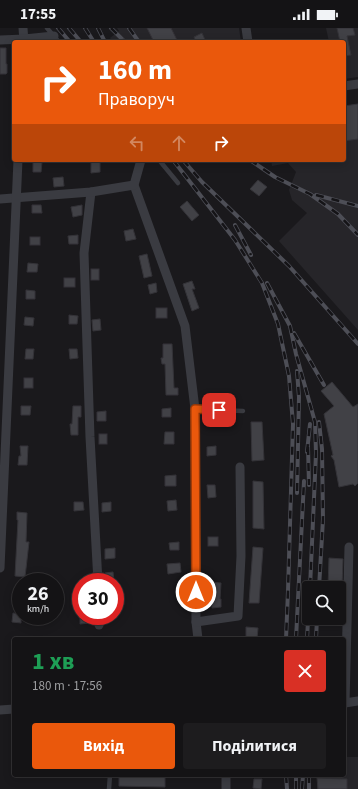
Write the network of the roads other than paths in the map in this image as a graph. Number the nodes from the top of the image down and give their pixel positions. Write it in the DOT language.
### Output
graph roads {
  1 [pos="23,28"];
  2 [pos="47,28"];
  3 [pos="246,28"];
  4 [pos="57,39"];
  5 [pos="0,40"];
  6 [pos="12,40"];
  7 [pos="24,40"];
  8 [pos="40,40"];
  9 [pos="248,40"];
  10 [pos="358,84"];
  11 [pos="346,86"];
  12 [pos="18,162"];
  13 [pos="140,162"];
  14 [pos="161,162"];
  15 [pos="178,183"];
  16 [pos="134,185"];
  17 [pos="91,192"];
  18 [pos="0,199"];
  19 [pos="16,199"];
  20 [pos="0,348"];
  21 [pos="10,348"];
  22 [pos="195,409"];
  23 [pos="243,411"];
  24 [pos="240,467"];
  25 [pos="349,547"];
  26 [pos="0,568"];
  27 [pos="98,573"];
  28 [pos="196,622"];
  29 [pos="198,637"];
  30 [pos="346,664"];
  31 [pos="358,701"];
  32 [pos="346,703"];
  33 [pos="12,709"];
  34 [pos="0,710"];
  35 [pos="110,777"];
  36 [pos="226,777"];
  37 [pos="109,789"];
  38 [pos="226,789"];
  1 -- 7 [label="street"];
  2 -- 4 [label="lane"];
  3 -- 9 [label="street"];
  4 -- 8 [label="street"];
  5 -- 6 [label="street"];
  10 -- 11 [label="street"];
  12 -- 19 [label="street"];
  13 -- 16 [label="street"];
  14 -- 15 [label="lane"];
  16 -- 17 [label="street"];
  16 -- 22 [label="street"];
  17 -- 19 [label="street"];
  17 -- 27 [label="street"];
  18 -- 19 [label="street"];
  19 -- 21 [label="street"];
  20 -- 21 [label="street"];
  21 -- 26 [label="street"];
  22 -- 23 [label="lane"];
  22 -- 28 [label="street"];
  24 -- 28 [label="street"];
  25 -- 30 [label="street"];
  28 -- 29 [label="street"];
  31 -- 32 [label="street"];
  33 -- 34 [label="street"];
  35 -- 37 [label="lane"];
  36 -- 38 [label="street"];
}
